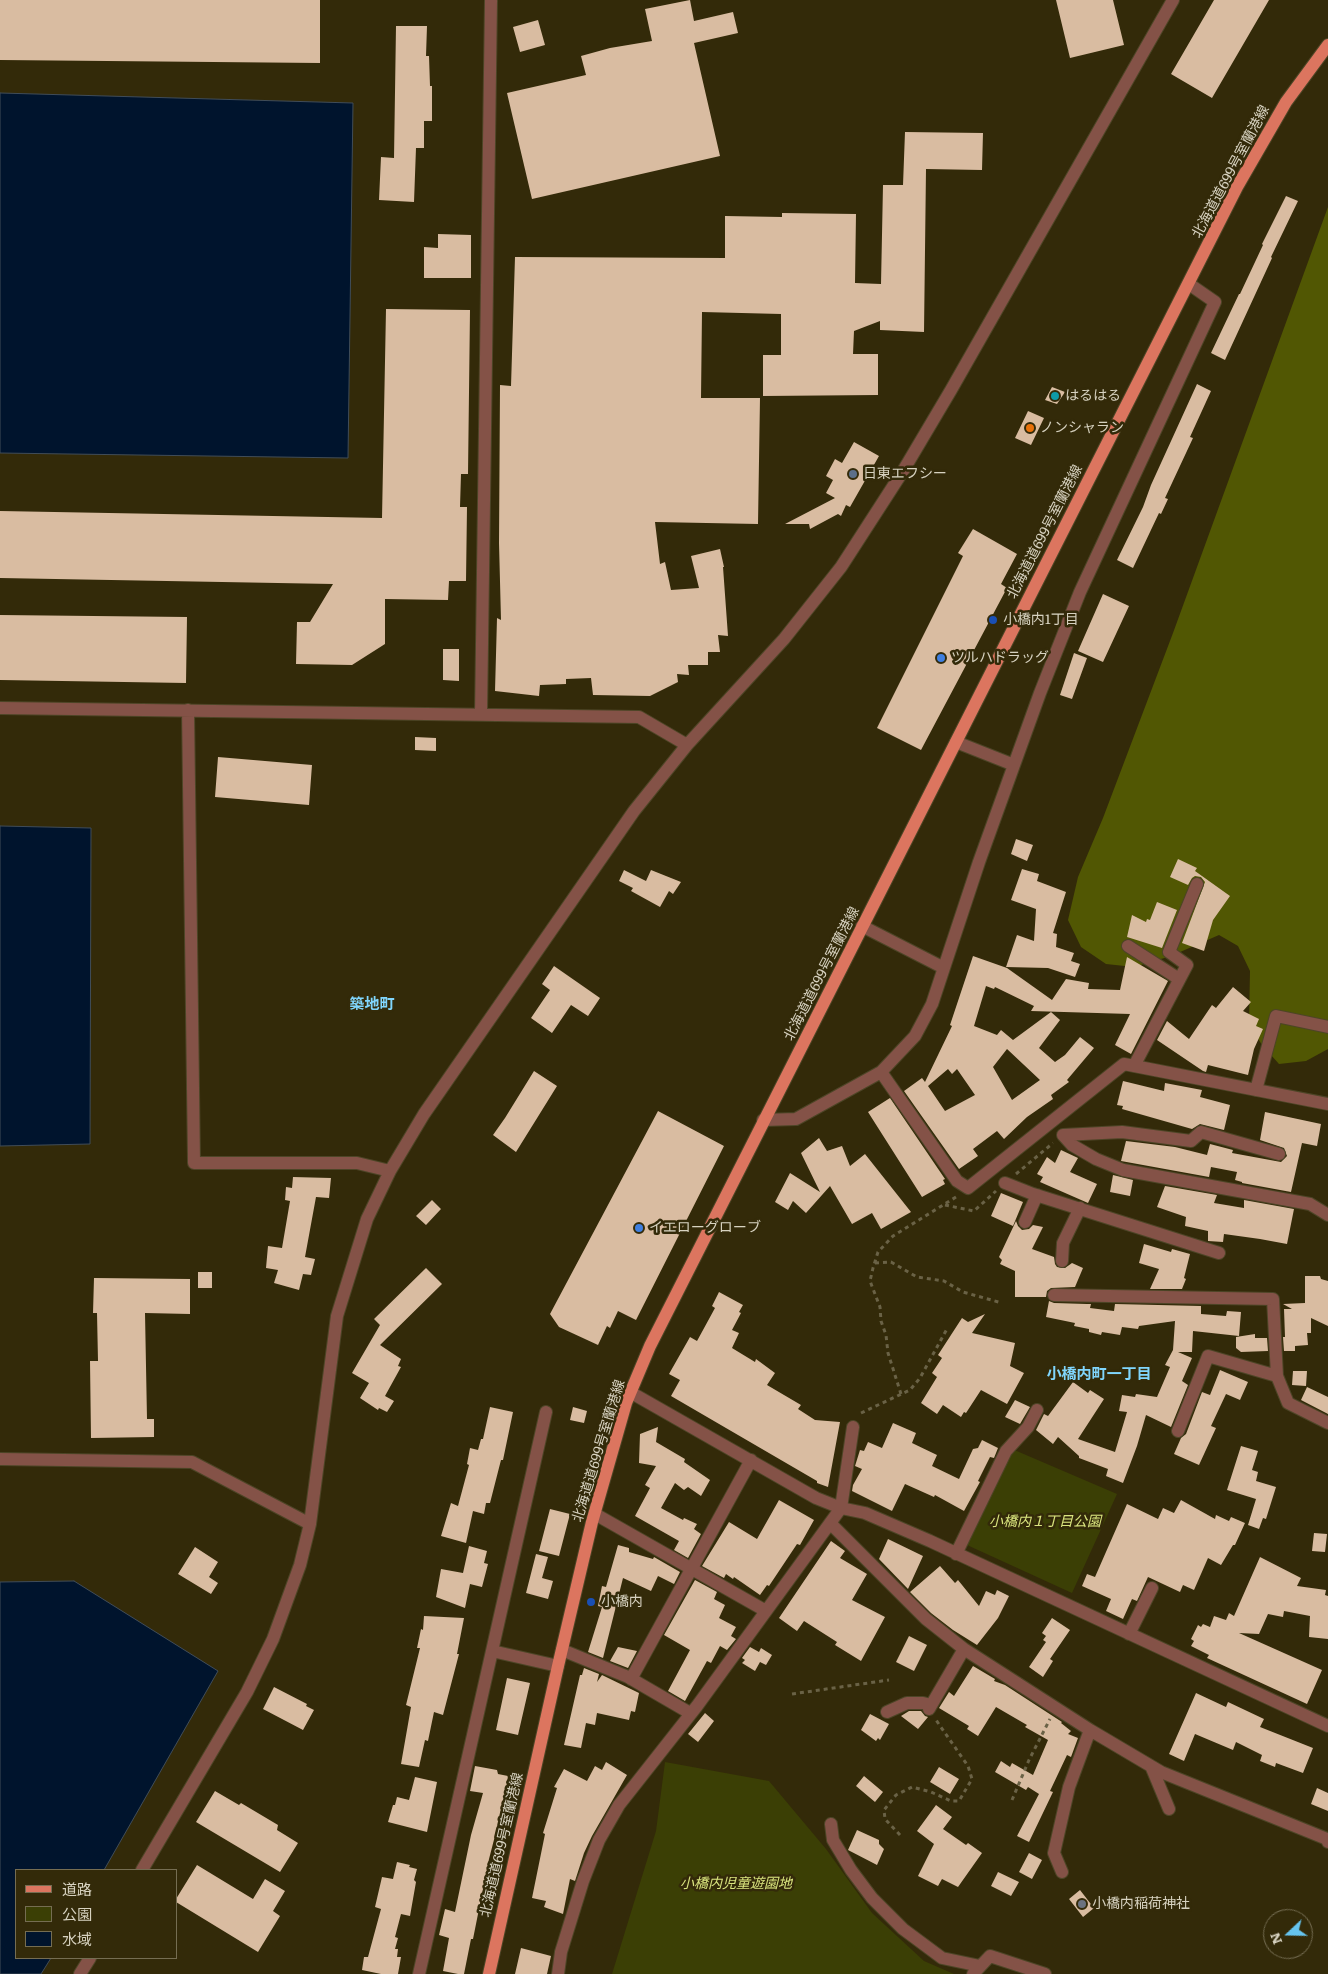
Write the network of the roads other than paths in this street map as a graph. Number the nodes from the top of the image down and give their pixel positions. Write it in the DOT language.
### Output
graph roads {
  1 [pos="491,0"];
  2 [pos="1173,0"];
  3 [pos="1328,45"];
  4 [pos="1189,284"];
  5 [pos="0,708"];
  6 [pos="188,710"];
  7 [pos="481,715"];
  8 [pos="956,742"];
  9 [pos="686,745"];
  10 [pos="1014,765"];
  11 [pos="1197,884"];
  12 [pos="862,926"];
  13 [pos="1128,946"];
  14 [pos="944,968"];
  15 [pos="1179,979"];
  16 [pos="1328,1027"];
  17 [pos="1134,1066"];
  18 [pos="881,1072"];
  19 [pos="1256,1090"];
  20 [pos="1328,1104"];
  21 [pos="763,1120"];
  22 [pos="1279,1154"];
  23 [pos="390,1171"];
  24 [pos="1005,1183"];
  25 [pos="1037,1195"];
  26 [pos="1080,1208"];
  27 [pos="1328,1215"];
  28 [pos="1025,1222"];
  29 [pos="1219,1253"];
  30 [pos="1062,1261"];
  31 [pos="1054,1295"];
  32 [pos="1277,1376"];
  33 [pos="630,1392"];
  34 [pos="1037,1410"];
  35 [pos="546,1412"];
  36 [pos="1328,1423"];
  37 [pos="853,1426"];
  38 [pos="1178,1431"];
  39 [pos="0,1459"];
  40 [pos="751,1460"];
  41 [pos="841,1508"];
  42 [pos="594,1514"];
  43 [pos="830,1523"];
  44 [pos="310,1524"];
  45 [pos="956,1554"];
  46 [pos="690,1568"];
  47 [pos="1152,1588"];
  48 [pos="766,1611"];
  49 [pos="1129,1634"];
  50 [pos="964,1649"];
  51 [pos="562,1650"];
  52 [pos="492,1651"];
  53 [pos="558,1666"];
  54 [pos="632,1679"];
  55 [pos="887,1712"];
  56 [pos="690,1713"];
  57 [pos="1328,1726"];
  58 [pos="1090,1730"];
  59 [pos="1151,1766"];
  60 [pos="1168,1809"];
  61 [pos="831,1824"];
  62 [pos="1328,1842"];
  63 [pos="143,1869"];
  64 [pos="1062,1872"];
  65 [pos="89,1959"];
  66 [pos="977,1970"];
  67 [pos="80,1974"];
  68 [pos="419,1974"];
  69 [pos="488,1974"];
  70 [pos="558,1974"];
  71 [pos="1045,1974"];
  1 -- 7 [label="street"];
  2 -- 9 [label="street"];
  3 -- 4 [label="main road, 北海道道699号室蘭港線"];
  4 -- 8 [label="main road, 北海道道699号室蘭港線"];
  4 -- 10 [label="street"];
  5 -- 6 [label="street"];
  6 -- 7 [label="street"];
  6 -- 23 [label="street"];
  7 -- 9 [label="street"];
  8 -- 10 [label="street"];
  8 -- 12 [label="main road, 北海道道699号室蘭港線"];
  9 -- 23 [label="street"];
  10 -- 14 [label="street"];
  11 -- 15 [label="street"];
  12 -- 14 [label="street"];
  12 -- 21 [label="main road, 北海道道699号室蘭港線"];
  13 -- 15 [label="street"];
  14 -- 18 [label="street"];
  15 -- 17 [label="street"];
  16 -- 19 [label="street"];
  17 -- 18 [label="street"];
  17 -- 19 [label="street"];
  18 -- 21 [label="street"];
  19 -- 20 [label="street"];
  21 -- 33 [label="main road, 北海道道699号室蘭港線"];
  22 -- 27 [label="street"];
  23 -- 44 [label="street"];
  24 -- 25 [label="street"];
  25 -- 26 [label="street"];
  25 -- 28 [label="street"];
  26 -- 29 [label="street"];
  26 -- 30 [label="street"];
  31 -- 32 [label="street"];
  32 -- 36 [label="street"];
  32 -- 38 [label="street"];
  33 -- 40 [label="street"];
  33 -- 42 [label="main road, 北海道道699号室蘭港線"];
  34 -- 45 [label="street"];
  35 -- 52 [label="street"];
  37 -- 41 [label="street"];
  39 -- 44 [label="street"];
  40 -- 41 [label="street"];
  40 -- 46 [label="street"];
  41 -- 43 [label="street"];
  41 -- 45 [label="street"];
  42 -- 46 [label="street"];
  42 -- 51 [label="main road, 北海道道699号室蘭港線"];
  43 -- 48 [label="street"];
  43 -- 50 [label="street"];
  44 -- 63 [label="street"];
  45 -- 49 [label="street"];
  46 -- 48 [label="street"];
  46 -- 54 [label="street"];
  47 -- 49 [label="street"];
  48 -- 56 [label="street"];
  49 -- 57 [label="street"];
  50 -- 55 [label="street"];
  50 -- 58 [label="street"];
  51 -- 53 [label="main road, 北海道道699号室蘭港線"];
  51 -- 54 [label="street"];
  52 -- 53 [label="street"];
  52 -- 68 [label="street"];
  53 -- 69 [label="main road, 北海道道699号室蘭港線"];
  54 -- 56 [label="street"];
  56 -- 70 [label="street"];
  58 -- 59 [label="street"];
  58 -- 64 [label="street"];
  59 -- 60 [label="street"];
  59 -- 62 [label="street"];
  61 -- 66 [label="street"];
  65 -- 67 [label="street"];
  66 -- 71 [label="street"];
}
